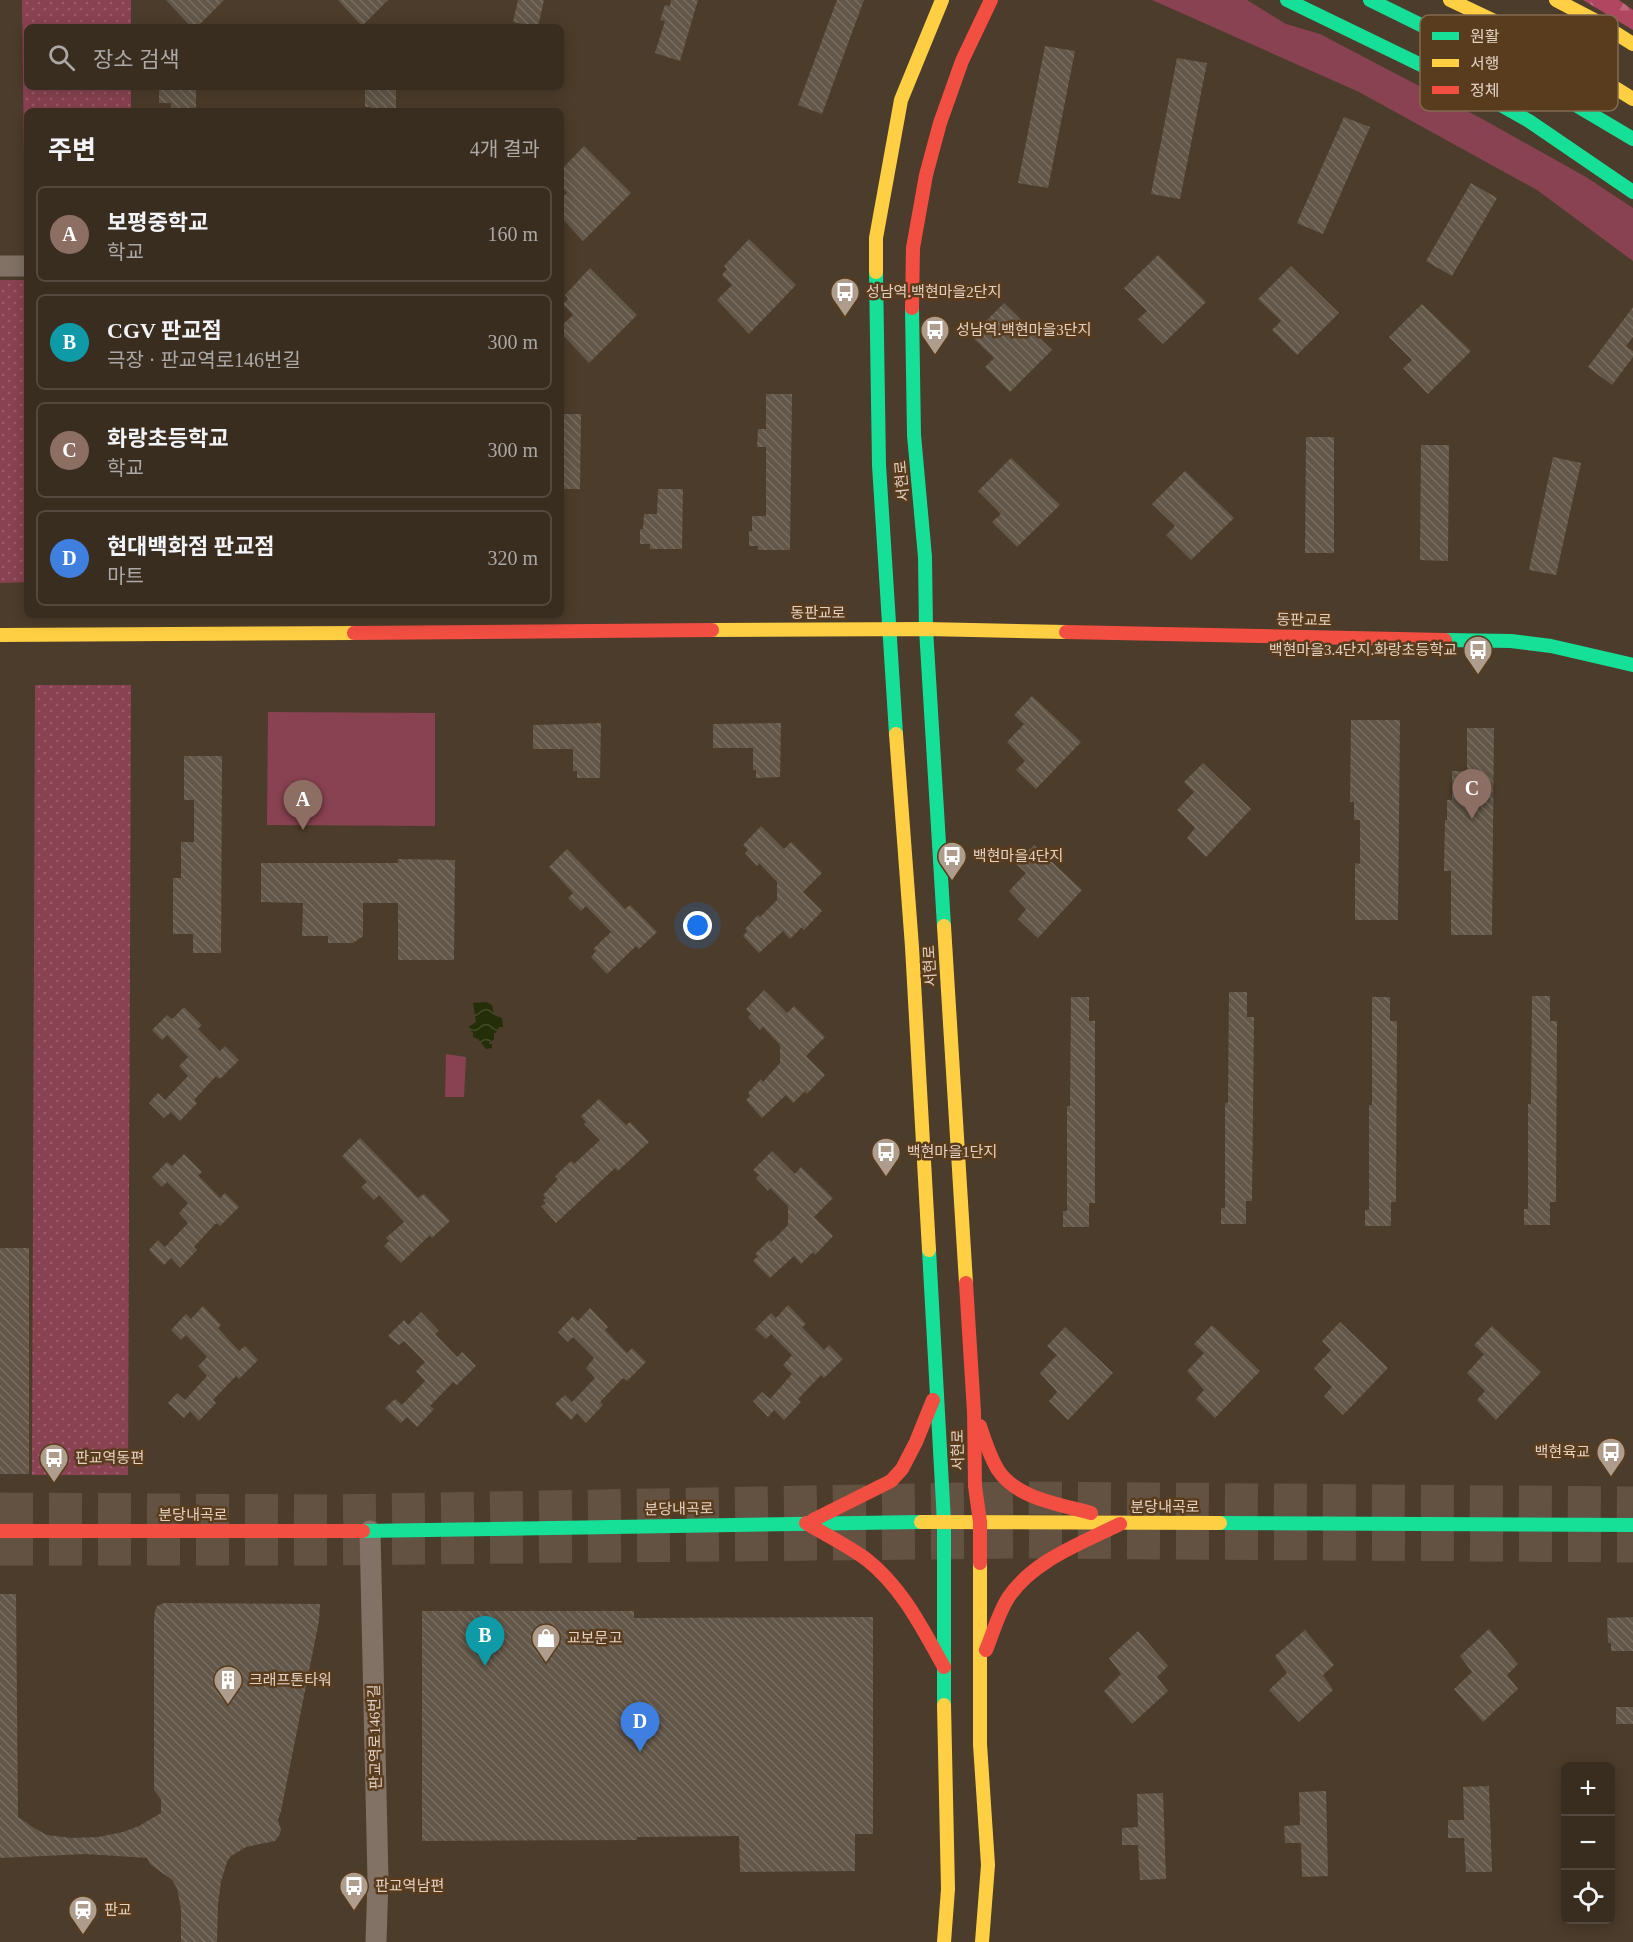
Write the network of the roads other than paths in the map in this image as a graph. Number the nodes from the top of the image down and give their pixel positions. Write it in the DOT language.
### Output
graph roads {
  1 [pos="942,0"];
  2 [pos="991,0"];
  3 [pos="1287,0"];
  4 [pos="1308,0"];
  5 [pos="1370,0"];
  6 [pos="1450,0"];
  7 [pos="1475,0"];
  8 [pos="1556,0"];
  9 [pos="1494,6"];
  10 [pos="1482,15"];
  11 [pos="1585,15"];
  12 [pos="1420,24"];
  13 [pos="1360,35"];
  14 [pos="1618,35"];
  15 [pos="1633,44"];
  16 [pos="1420,64"];
  17 [pos="1618,90"];
  18 [pos="1633,99"];
  19 [pos="1510,111"];
  20 [pos="1590,111"];
  21 [pos="1633,139"];
  22 [pos="1633,192"];
  23 [pos="0,266"];
  24 [pos="24,266"];
  25 [pos="484,623"];
  26 [pos="926,629"];
  27 [pos="888,630"];
  28 [pos="0,635"];
  29 [pos="1633,665"];
  30 [pos="937,1390"];
  31 [pos="974,1412"];
  32 [pos="944,1521"];
  33 [pos="980,1522"];
  34 [pos="806,1523"];
  35 [pos="1121,1523"];
  36 [pos="1633,1526"];
  37 [pos="0,1531"];
  38 [pos="370,1531"];
  39 [pos="980,1663"];
  40 [pos="944,1667"];
  41 [pos="376,1942"];
  42 [pos="944,1942"];
  43 [pos="982,1942"];
  1 -- 27 [label="main road, 서현로"];
  2 -- 26 [label="main road, 서현로"];
  3 -- 13 [label="main road"];
  4 -- 13 [label="main road"];
  5 -- 12 [label="main road"];
  6 -- 10 [label="main road"];
  7 -- 9 [label="main road"];
  8 -- 11 [label="main road"];
  13 -- 16 [label="main road"];
  14 -- 15 [label="main road"];
  17 -- 18 [label="main road"];
  19 -- 22 [label="main road"];
  20 -- 21 [label="main road"];
  23 -- 24 [label="street"];
  25 -- 27 [label="main road, 동판교로"];
  25 -- 28 [label="main road, 동판교로"];
  26 -- 27 [label="main road, 동판교로"];
  26 -- 29 [label="main road, 동판교로"];
  26 -- 31 [label="main road, 서현로"];
  27 -- 30 [label="main road, 서현로"];
  30 -- 32 [label="main road, 서현로"];
  30 -- 34 [label="main road"];
  31 -- 33 [label="main road, 서현로"];
  31 -- 35 [label="main road"];
  32 -- 33 [label="main road, 분당내곡로"];
  32 -- 34 [label="main road, 분당내곡로"];
  32 -- 40 [label="main road, 서현로"];
  33 -- 35 [label="main road, 분당내곡로"];
  33 -- 39 [label="main road, 서현로"];
  34 -- 38 [label="main road, 분당내곡로"];
  34 -- 40 [label="main road"];
  35 -- 36 [label="main road, 분당내곡로"];
  35 -- 39 [label="main road"];
  37 -- 38 [label="main road, 분당내곡로"];
  38 -- 41 [label="street, 판교역로146번길"];
  39 -- 43 [label="main road, 서현로"];
  40 -- 42 [label="main road, 서현로"];
}
